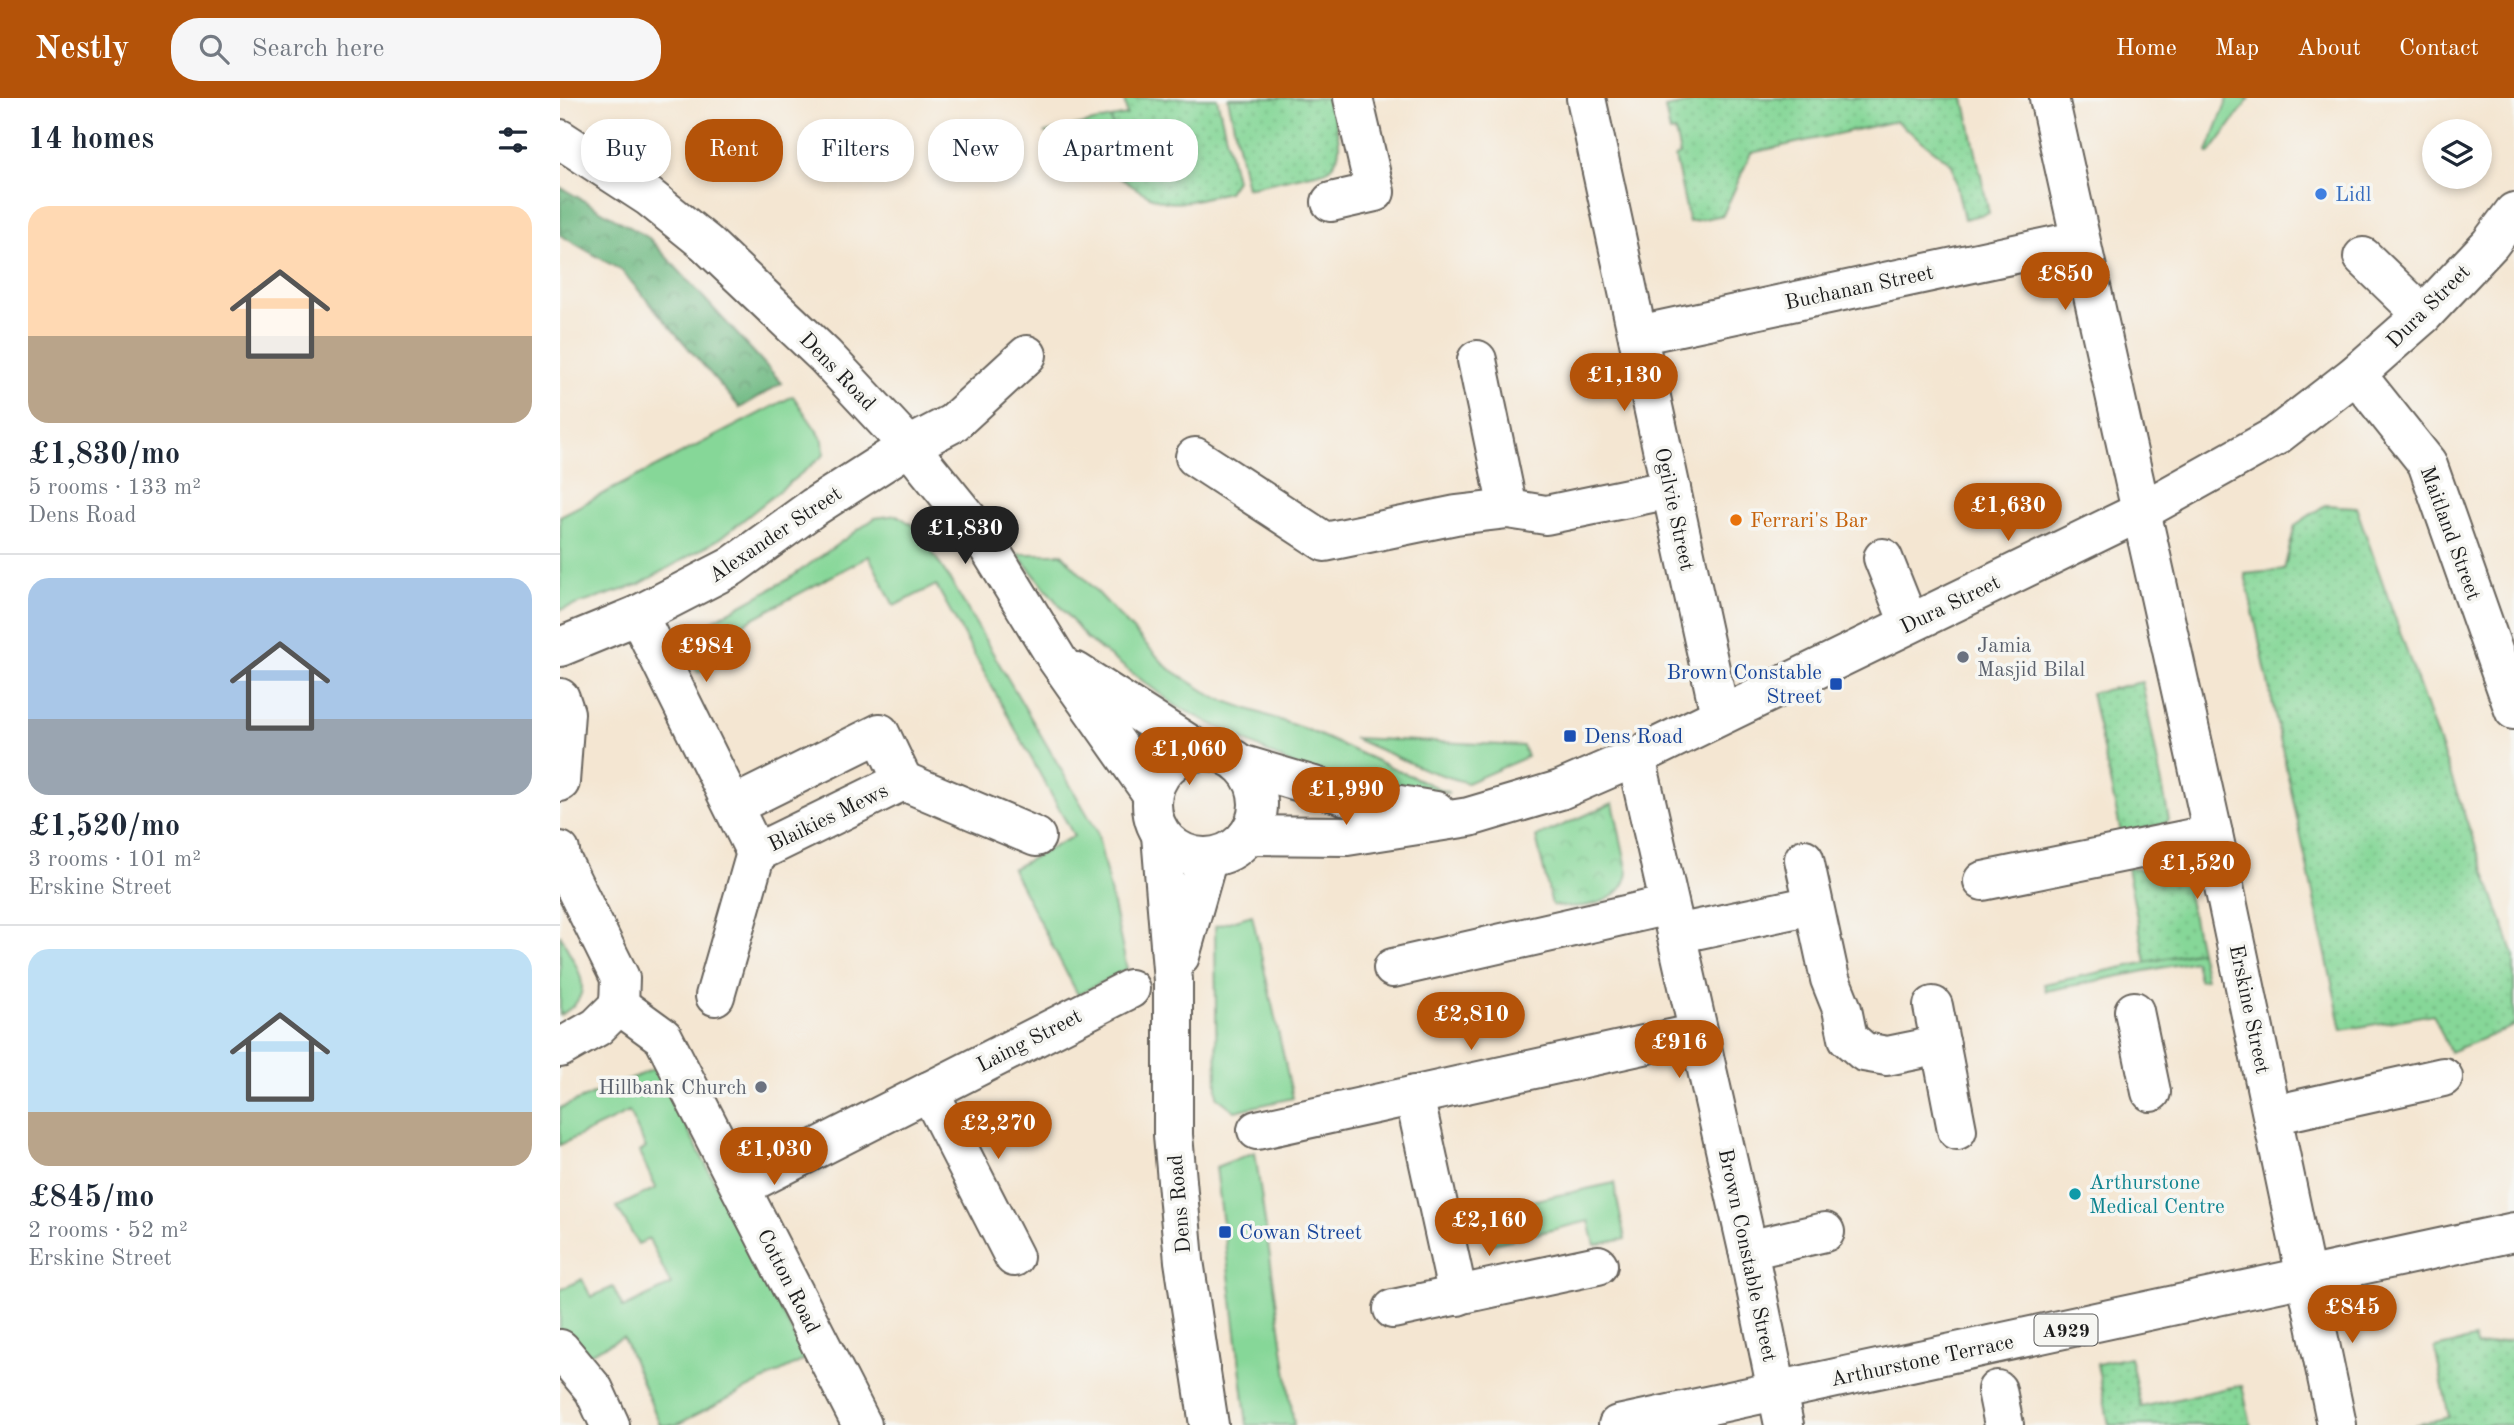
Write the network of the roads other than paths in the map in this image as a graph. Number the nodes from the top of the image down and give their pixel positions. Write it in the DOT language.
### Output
graph roads {
  1 [pos="1353,98"];
  2 [pos="1586,98"];
  3 [pos="2049,98"];
  4 [pos="560,139"];
  5 [pos="1331,202"];
  6 [pos="2514,212"];
  7 [pos="2080,240"];
  8 [pos="2362,257"];
  9 [pos="2423,315"];
  10 [pos="1638,335"];
  11 [pos="1027,355"];
  12 [pos="1477,360"];
  13 [pos="2356,374"];
  14 [pos="909,446"];
  15 [pos="1195,457"];
  16 [pos="1671,489"];
  17 [pos="1508,509"];
  18 [pos="2140,512"];
  19 [pos="1883,558"];
  20 [pos="638,615"];
  21 [pos="1909,624"];
  22 [pos="560,647"];
  23 [pos="1057,659"];
  24 [pos="560,698"];
  25 [pos="2514,710"];
  26 [pos="1720,715"];
  27 [pos="1198,750"];
  28 [pos="1636,757"];
  29 [pos="1240,764"];
  30 [pos="903,780"];
  31 [pos="560,782"];
  32 [pos="1152,794"];
  33 [pos="733,806"];
  34 [pos="1469,817"];
  35 [pos="2213,834"];
  36 [pos="1161,835"];
  37 [pos="1248,835"];
  38 [pos="1036,837"];
  39 [pos="560,851"];
  40 [pos="756,853"];
  41 [pos="1208,857"];
  42 [pos="1804,859"];
  43 [pos="1983,881"];
  44 [pos="1813,905"];
  45 [pos="1673,919"];
  46 [pos="1393,968"];
  47 [pos="1173,981"];
  48 [pos="1130,989"];
  49 [pos="715,996"];
  50 [pos="619,1005"];
  51 [pos="1933,1006"];
  52 [pos="2134,1011"];
  53 [pos="1698,1033"];
  54 [pos="1941,1045"];
  55 [pos="560,1048"];
  56 [pos="2442,1077"];
  57 [pos="929,1091"];
  58 [pos="2151,1092"];
  59 [pos="1414,1095"];
  60 [pos="2273,1115"];
  61 [pos="1257,1130"];
  62 [pos="1957,1130"];
  63 [pos="741,1187"];
  64 [pos="1825,1231"];
  65 [pos="2514,1232"];
  66 [pos="1748,1250"];
  67 [pos="1014,1257"];
  68 [pos="1598,1265"];
  69 [pos="2308,1278"];
  70 [pos="1458,1296"];
  71 [pos="1393,1309"];
  72 [pos="560,1349"];
  73 [pos="1780,1408"];
  74 [pos="610,1425"];
  75 [pos="862,1425"];
  76 [pos="1209,1425"];
  77 [pos="1618,1425"];
  78 [pos="2337,1425"];
  1 -- 5 [label="street"];
  2 -- 10 [label="street, Ogilvie Street"];
  3 -- 7 [label="street, Erskine Street"];
  4 -- 14 [label="street, Dens Road"];
  6 -- 9 [label="street, Dura Street"];
  7 -- 10 [label="street, Buchanan Street"];
  7 -- 18 [label="street, Erskine Street"];
  8 -- 9 [label="street"];
  9 -- 13 [label="street, Dura Street"];
  10 -- 16 [label="street, Ogilvie Street"];
  11 -- 14 [label="street, Alexander Street"];
  12 -- 17 [label="street"];
  13 -- 18 [label="street, Dura Street"];
  13 -- 25 [label="street, Maitland Street"];
  14 -- 20 [label="street, Alexander Street"];
  14 -- 23 [label="street, Dens Road"];
  15 -- 17 [label="street"];
  16 -- 17 [label="street"];
  16 -- 26 [label="street, Ogilvie Street"];
  18 -- 21 [label="street, Dura Street"];
  18 -- 35 [label="street, Erskine Street"];
  19 -- 21 [label="street"];
  20 -- 22 [label="street, Alexander Street"];
  20 -- 33 [label="street, Blaikies Mews"];
  21 -- 26 [label="street, Dura Street"];
  23 -- 27 [label="street, Dens Road"];
  23 -- 32 [label="street, Dens Road"];
  24 -- 31 [label="street"];
  26 -- 28 [label="street, Dura Street"];
  27 -- 29 [label="street, Dens Road"];
  27 -- 32 [label="street"];
  28 -- 34 [label="street, Dura Street"];
  28 -- 45 [label="street, Brown Constable Street"];
  29 -- 34 [label="street, Dura Street"];
  29 -- 37 [label="street"];
  30 -- 33 [label="street, Blaikies Mews"];
  30 -- 38 [label="street"];
  30 -- 40 [label="street, Blaikies Mews"];
  32 -- 36 [label="street, Dens Road"];
  33 -- 40 [label="street, Blaikies Mews"];
  34 -- 37 [label="street, Dura Street"];
  35 -- 43 [label="street"];
  35 -- 60 [label="street, Erskine Street"];
  36 -- 41 [label="street"];
  36 -- 47 [label="street, Dens Road"];
  37 -- 41 [label="street"];
  39 -- 50 [label="street"];
  40 -- 49 [label="street"];
  41 -- 47 [label="street, Dens Road"];
  42 -- 44 [label="street"];
  44 -- 45 [label="street"];
  44 -- 54 [label="street"];
  45 -- 46 [label="street"];
  45 -- 53 [label="street, Brown Constable Street"];
  47 -- 76 [label="street, Dens Road"];
  48 -- 57 [label="street, Laing Street"];
  50 -- 55 [label="street"];
  50 -- 63 [label="street, Cotton Road"];
  51 -- 54 [label="street"];
  52 -- 58 [label="street"];
  53 -- 59 [label="street"];
  53 -- 66 [label="street, Brown Constable Street"];
  54 -- 62 [label="street"];
  56 -- 60 [label="street"];
  57 -- 63 [label="street, Laing Street"];
  57 -- 67 [label="street"];
  59 -- 61 [label="street"];
  59 -- 70 [label="street"];
  60 -- 69 [label="street, Erskine Street"];
  63 -- 75 [label="street, Cotton Road"];
  64 -- 66 [label="street"];
  65 -- 69 [label="street, Arthurstone Terrace / A929"];
  66 -- 73 [label="street, Brown Constable Street"];
  68 -- 70 [label="street"];
  69 -- 73 [label="street, Arthurstone Terrace / A929"];
  69 -- 78 [label="street, Erskine Street"];
  70 -- 71 [label="street"];
  72 -- 74 [label="street"];
  73 -- 77 [label="street, Arthurstone Terrace / A929"];
}
